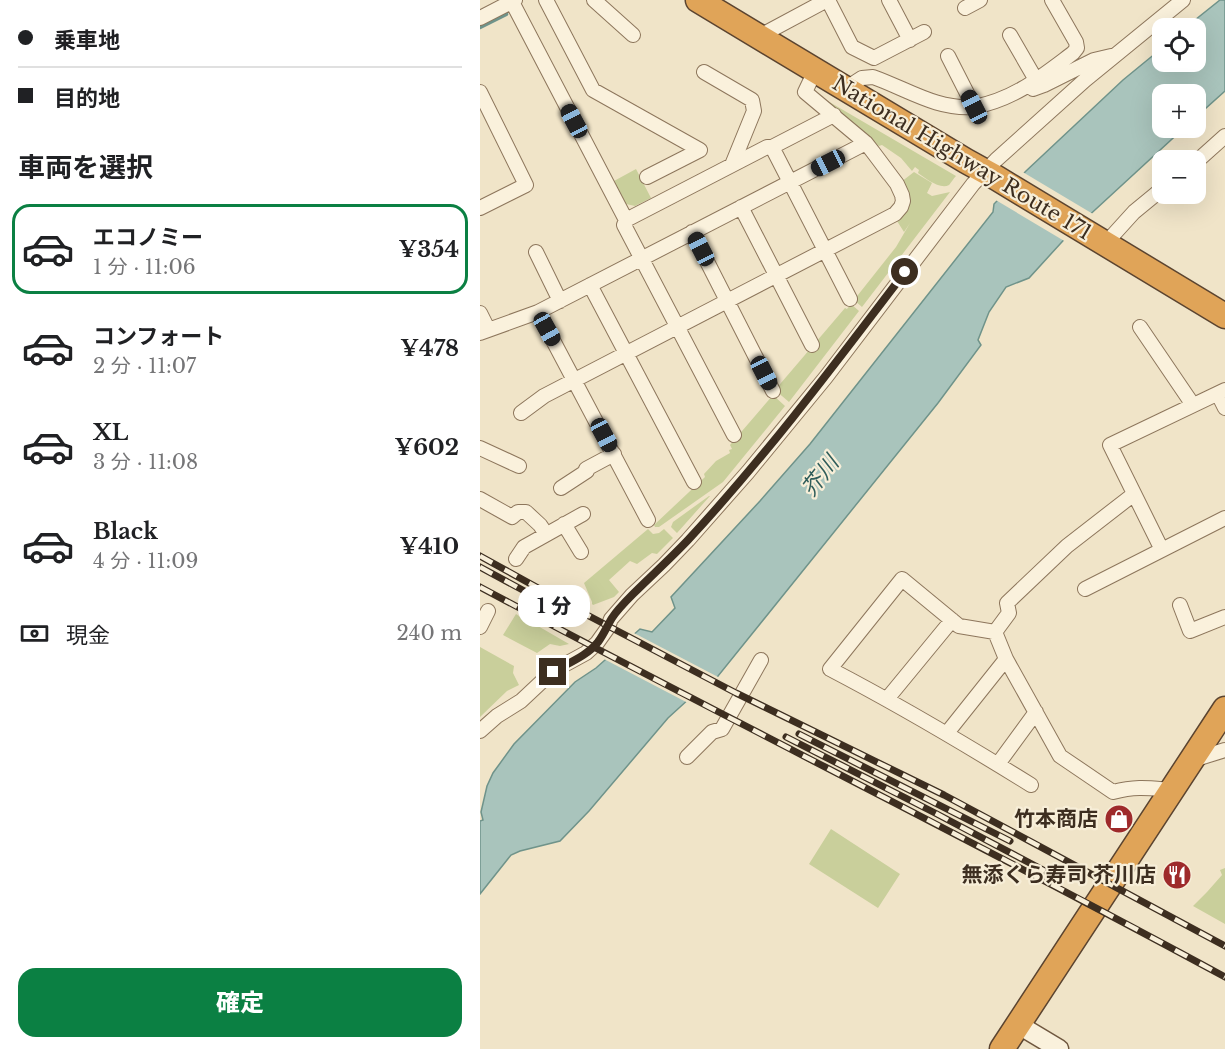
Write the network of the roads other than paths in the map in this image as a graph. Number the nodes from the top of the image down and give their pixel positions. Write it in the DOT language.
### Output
graph roads {
  1 [pos="546,0"];
  2 [pos="594,0"];
  3 [pos="698,0"];
  4 [pos="827,0"];
  5 [pos="889,0"];
  6 [pos="980,0"];
  7 [pos="1052,0"];
  8 [pos="1183,0"];
  9 [pos="512,1"];
  10 [pos="965,8"];
  11 [pos="480,18"];
  12 [pos="924,32"];
  13 [pos="633,35"];
  14 [pos="1010,35"];
  15 [pos="758,36"];
  16 [pos="910,40"];
  17 [pos="1115,55"];
  18 [pos="948,56"];
  19 [pos="815,71"];
  20 [pos="704,72"];
  21 [pos="1036,81"];
  22 [pos="845,88"];
  23 [pos="480,92"];
  24 [pos="1013,95"];
  25 [pos="974,107"];
  26 [pos="834,115"];
  27 [pos="747,130"];
  28 [pos="1225,136"];
  29 [pos="866,143"];
  30 [pos="769,147"];
  31 [pos="1206,153"];
  32 [pos="732,165"];
  33 [pos="989,174"];
  34 [pos="647,177"];
  35 [pos="790,182"];
  36 [pos="1152,197"];
  37 [pos="741,207"];
  38 [pos="480,208"];
  39 [pos="626,220"];
  40 [pos="692,232"];
  41 [pos="1100,240"];
  42 [pos="824,250"];
  43 [pos="536,252"];
  44 [pos="641,258"];
  45 [pos="776,275"];
  46 [pos="590,285"];
  47 [pos="850,299"];
  48 [pos="560,301"];
  49 [pos="727,301"];
  50 [pos="538,312"];
  51 [pos="480,313"];
  52 [pos="1225,316"];
  53 [pos="676,327"];
  54 [pos="1140,327"];
  55 [pos="484,331"];
  56 [pos="812,345"];
  57 [pos="626,352"];
  58 [pos="574,380"];
  59 [pos="773,391"];
  60 [pos="1221,392"];
  61 [pos="1193,405"];
  62 [pos="1225,408"];
  63 [pos="521,413"];
  64 [pos="734,435"];
  65 [pos="480,448"];
  66 [pos="614,454"];
  67 [pos="519,466"];
  68 [pos="694,482"];
  69 [pos="561,488"];
  70 [pos="1134,494"];
  71 [pos="480,499"];
  72 [pos="583,514"];
  73 [pos="1225,518"];
  74 [pos="648,520"];
  75 [pos="564,524"];
  76 [pos="546,534"];
  77 [pos="1162,550"];
  78 [pos="581,552"];
  79 [pos="516,560"];
  80 [pos="1085,589"];
  81 [pos="1180,606"];
  82 [pos="488,611"];
  83 [pos="1225,617"];
  84 [pos="952,620"];
  85 [pos="480,627"];
  86 [pos="995,632"];
  87 [pos="1006,659"];
  88 [pos="761,660"];
  89 [pos="887,699"];
  90 [pos="1225,709"];
  91 [pos="1036,712"];
  92 [pos="480,731"];
  93 [pos="946,733"];
  94 [pos="1225,750"];
  95 [pos="687,757"];
  96 [pos="1191,760"];
  97 [pos="998,765"];
  98 [pos="1031,785"];
  99 [pos="1171,790"];
  100 [pos="1018,1025"];
  101 [pos="1002,1049"];
  102 [pos="1059,1049"];
  1 -- 34 [label="street"];
  2 -- 13 [label="street"];
  3 -- 15 [label="highway, National Highway Route 171"];
  4 -- 15 [label="street"];
  4 -- 16 [label="street"];
  5 -- 16 [label="street"];
  6 -- 10 [label="street"];
  7 -- 21 [label="street"];
  8 -- 17 [label="street"];
  9 -- 11 [label="street"];
  9 -- 39 [label="street"];
  12 -- 16 [label="street"];
  14 -- 21 [label="street"];
  15 -- 19 [label="highway, National Highway Route 171"];
  17 -- 24 [label="street"];
  17 -- 33 [label="street"];
  18 -- 25 [label="street"];
  19 -- 22 [label="highway, National Highway Route 171"];
  19 -- 26 [label="street"];
  20 -- 27 [label="street"];
  21 -- 24 [label="street"];
  22 -- 25 [label="street"];
  22 -- 33 [label="highway, National Highway Route 171"];
  23 -- 38 [label="street"];
  24 -- 25 [label="street"];
  26 -- 29 [label="street"];
  26 -- 30 [label="street"];
  27 -- 30 [label="street"];
  27 -- 32 [label="street"];
  28 -- 31 [label="street"];
  29 -- 35 [label="street"];
  29 -- 42 [label="street"];
  30 -- 32 [label="street"];
  30 -- 35 [label="street"];
  32 -- 39 [label="street"];
  33 -- 41 [label="highway, National Highway Route 171"];
  33 -- 92 [label="street"];
  35 -- 37 [label="street"];
  35 -- 42 [label="street"];
  36 -- 41 [label="street"];
  37 -- 40 [label="street"];
  37 -- 45 [label="street"];
  39 -- 44 [label="street"];
  40 -- 44 [label="street"];
  40 -- 49 [label="street"];
  41 -- 52 [label="highway, National Highway Route 171"];
  42 -- 45 [label="street"];
  42 -- 47 [label="street"];
  43 -- 48 [label="street"];
  44 -- 46 [label="street"];
  44 -- 53 [label="street"];
  45 -- 49 [label="street"];
  45 -- 56 [label="street"];
  46 -- 48 [label="street"];
  46 -- 57 [label="street"];
  48 -- 50 [label="street"];
  49 -- 53 [label="street"];
  49 -- 59 [label="street"];
  50 -- 55 [label="street"];
  50 -- 58 [label="street"];
  51 -- 55 [label="street"];
  53 -- 57 [label="street"];
  53 -- 64 [label="street"];
  54 -- 61 [label="street"];
  57 -- 58 [label="street"];
  57 -- 68 [label="street"];
  58 -- 63 [label="street"];
  58 -- 66 [label="street"];
  60 -- 61 [label="street"];
  60 -- 62 [label="street"];
  61 -- 70 [label="street"];
  65 -- 67 [label="street"];
  66 -- 69 [label="street"];
  66 -- 74 [label="street"];
  70 -- 77 [label="street"];
  70 -- 86 [label="street"];
  71 -- 76 [label="street"];
  72 -- 75 [label="street"];
  73 -- 77 [label="street"];
  75 -- 76 [label="street"];
  75 -- 78 [label="street"];
  76 -- 79 [label="street"];
  77 -- 80 [label="street"];
  81 -- 83 [label="street"];
  82 -- 85 [label="street"];
  84 -- 86 [label="street"];
  84 -- 89 [label="street"];
  84 -- 89 [label="street"];
  86 -- 87 [label="street"];
  87 -- 91 [label="street"];
  87 -- 93 [label="street"];
  88 -- 95 [label="street"];
  89 -- 93 [label="street"];
  90 -- 96 [label="highway"];
  91 -- 97 [label="street"];
  91 -- 99 [label="street"];
  93 -- 97 [label="street"];
  94 -- 96 [label="street"];
  96 -- 99 [label="highway"];
  97 -- 98 [label="street"];
  99 -- 100 [label="highway"];
  100 -- 101 [label="highway"];
  100 -- 102 [label="street"];
}
